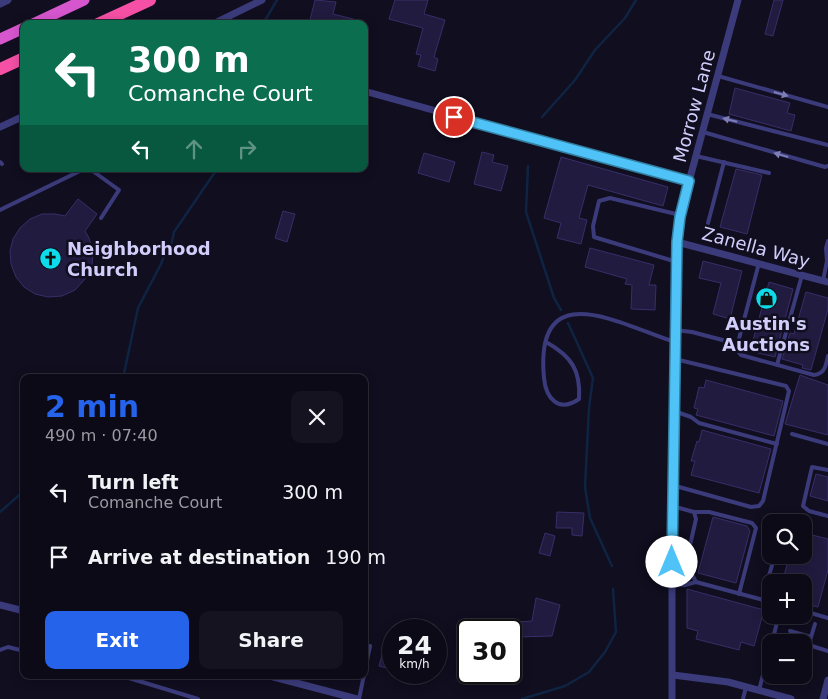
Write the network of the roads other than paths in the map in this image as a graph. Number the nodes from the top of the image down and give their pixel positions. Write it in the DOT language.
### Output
graph roads {
  1 [pos="8,0"];
  2 [pos="84,0"];
  3 [pos="150,0"];
  4 [pos="262,0"];
  5 [pos="738,0"];
  6 [pos="0,4"];
  7 [pos="42,20"];
  8 [pos="107,20"];
  9 [pos="221,20"];
  10 [pos="20,30"];
  11 [pos="0,39"];
  12 [pos="20,60"];
  13 [pos="0,69"];
  14 [pos="718,76"];
  15 [pos="368,92"];
  16 [pos="828,107"];
  17 [pos="707,114"];
  18 [pos="20,118"];
  19 [pos="0,127"];
  20 [pos="702,132"];
  21 [pos="828,145"];
  22 [pos="696,156"];
  23 [pos="724,162"];
  24 [pos="828,166"];
  25 [pos="78,172"];
  26 [pos="94,172"];
  27 [pos="769,173"];
  28 [pos="689,181"];
  29 [pos="0,210"];
  30 [pos="680,215"];
  31 [pos="101,218"];
  32 [pos="708,223"];
  33 [pos="828,241"];
  34 [pos="677,242"];
  35 [pos="677,262"];
  36 [pos="759,264"];
  37 [pos="802,275"];
  38 [pos="826,281"];
  39 [pos="675,330"];
  40 [pos="546,342"];
  41 [pos="675,342"];
  42 [pos="736,350"];
  43 [pos="828,356"];
  44 [pos="675,359"];
  45 [pos="777,365"];
  46 [pos="674,411"];
  47 [pos="792,434"];
  48 [pos="777,444"];
  49 [pos="828,444"];
  50 [pos="828,470"];
  51 [pos="672,485"];
  52 [pos="672,506"];
  53 [pos="694,512"];
  54 [pos="828,516"];
  55 [pos="672,562"];
  56 [pos="686,563"];
  57 [pos="696,582"];
  58 [pos="672,584"];
  59 [pos="739,594"];
  60 [pos="762,600"];
  61 [pos="0,605"];
  62 [pos="20,610"];
  63 [pos="812,613"];
  64 [pos="828,616"];
  65 [pos="815,624"];
  66 [pos="790,631"];
  67 [pos="800,634"];
  68 [pos="812,634"];
  69 [pos="370,646"];
  70 [pos="812,646"];
  71 [pos="0,650"];
  72 [pos="20,650"];
  73 [pos="828,651"];
  74 [pos="368,655"];
  75 [pos="673,675"];
  76 [pos="132,679"];
  77 [pos="281,679"];
  78 [pos="363,679"];
  79 [pos="828,680"];
  80 [pos="762,682"];
  81 [pos="746,686"];
  82 [pos="760,690"];
  83 [pos="771,696"];
  84 [pos="198,699"];
  85 [pos="358,699"];
  86 [pos="672,699"];
  87 [pos="743,699"];
  88 [pos="791,699"];
  89 [pos="823,699"];
  1 -- 6 [label="street"];
  2 -- 7 [label="highway"];
  3 -- 8 [label="highway"];
  4 -- 9 [label="street"];
  5 -- 14 [label="street, Morrow Lane"];
  10 -- 11 [label="highway"];
  12 -- 13 [label="highway"];
  14 -- 16 [label="lane, one-way"];
  14 -- 17 [label="street, Morrow Lane"];
  15 -- 28 [label="street"];
  17 -- 20 [label="street, Morrow Lane"];
  21 -- 17 [label="lane, one-way"];
  18 -- 19 [label="street"];
  20 -- 22 [label="street, Morrow Lane"];
  24 -- 20 [label="lane, one-way"];
  22 -- 23 [label="lane"];
  22 -- 28 [label="street, Morrow Lane"];
  23 -- 27 [label="lane"];
  23 -- 32 [label="lane"];
  25 -- 29 [label="lane"];
  26 -- 31 [label="lane"];
  28 -- 30 [label="street, Morrow Lane"];
  30 -- 34 [label="street, Morrow Lane"];
  30 -- 35 [label="lane"];
  33 -- 38 [label="lane"];
  34 -- 35 [label="street, Morrow Lane"];
  34 -- 36 [label="street, Zanella Way"];
  35 -- 39 [label="street, Morrow Lane"];
  36 -- 37 [label="street, Zanella Way"];
  36 -- 42 [label="lane"];
  37 -- 38 [label="street, Zanella Way"];
  37 -- 45 [label="lane"];
  39 -- 41 [label="street, Morrow Lane"];
  39 -- 42 [label="lane"];
  40 -- 40 [label="lane"];
  40 -- 41 [label="lane"];
  41 -- 44 [label="street, Morrow Lane"];
  42 -- 45 [label="lane"];
  43 -- 45 [label="lane"];
  44 -- 46 [label="street, Morrow Lane"];
  44 -- 48 [label="lane"];
  46 -- 48 [label="lane"];
  46 -- 51 [label="street, Morrow Lane"];
  47 -- 49 [label="lane"];
  48 -- 51 [label="lane"];
  50 -- 54 [label="lane"];
  51 -- 52 [label="street, Morrow Lane"];
  52 -- 53 [label="lane"];
  52 -- 55 [label="street, Morrow Lane"];
  53 -- 56 [label="lane"];
  53 -- 59 [label="lane"];
  55 -- 56 [label="lane"];
  55 -- 58 [label="street, Morrow Lane"];
  56 -- 57 [label="lane"];
  57 -- 58 [label="lane"];
  57 -- 59 [label="lane"];
  58 -- 75 [label="street, Morrow Lane"];
  59 -- 60 [label="lane"];
  61 -- 62 [label="street"];
  63 -- 64 [label="lane"];
  65 -- 68 [label="lane"];
  66 -- 67 [label="lane"];
  69 -- 74 [label="lane"];
  70 -- 73 [label="lane"];
  71 -- 72 [label="lane"];
  75 -- 81 [label="street"];
  75 -- 86 [label="street, Morrow Lane"];
  76 -- 84 [label="lane"];
  77 -- 85 [label="street"];
  78 -- 85 [label="lane"];
  79 -- 89 [label="street"];
  80 -- 82 [label="lane"];
  81 -- 82 [label="street"];
  81 -- 87 [label="lane"];
  82 -- 83 [label="street"];
  83 -- 88 [label="street"];
}
